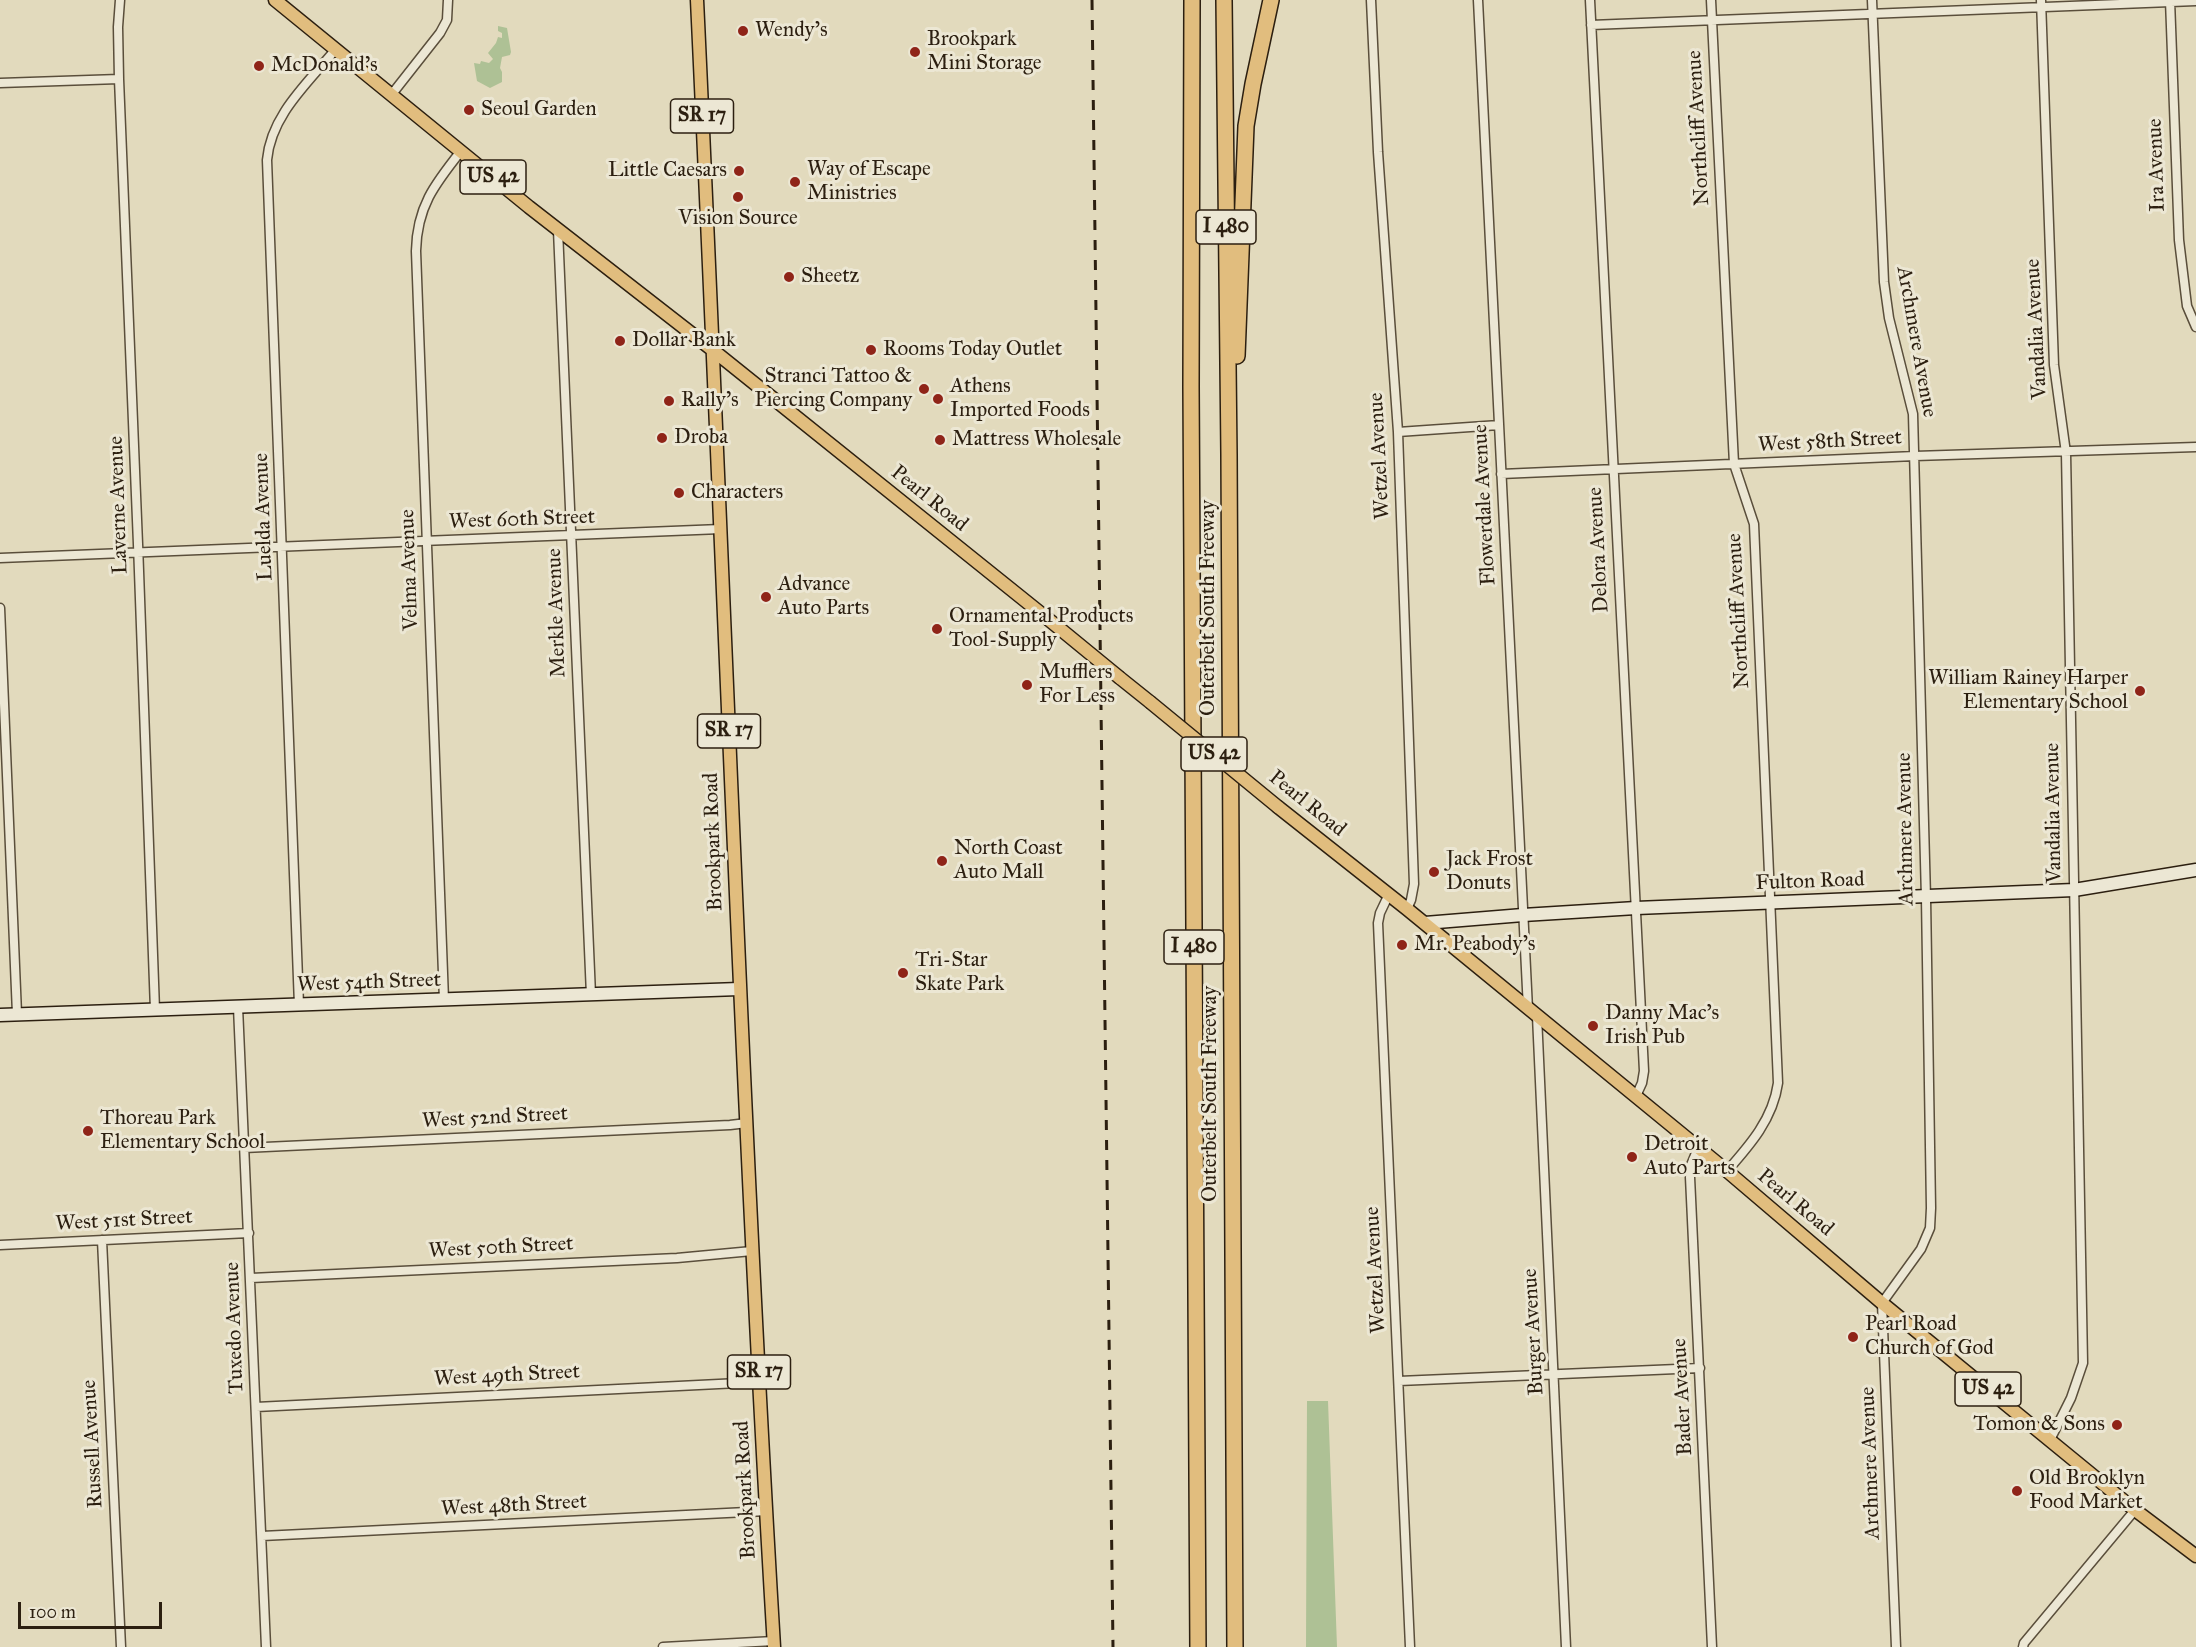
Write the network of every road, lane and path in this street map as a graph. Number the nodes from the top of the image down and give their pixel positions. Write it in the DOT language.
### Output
graph roads {
  1 [pos="120,0"];
  2 [pos="448,0"];
  3 [pos="697,0"];
  4 [pos="1192,0"];
  5 [pos="1224,0"];
  6 [pos="1271,0"];
  7 [pos="1371,0"];
  8 [pos="1478,0"];
  9 [pos="1590,0"];
  10 [pos="1711,0"];
  11 [pos="1872,0"];
  12 [pos="277,1"];
  13 [pos="2170,1"];
  14 [pos="2196,1"];
  15 [pos="2041,3"];
  16 [pos="1873,13"];
  17 [pos="1711,19"];
  18 [pos="1591,25"];
  19 [pos="335,50"];
  20 [pos="119,79"];
  21 [pos="0,83"];
  22 [pos="392,94"];
  23 [pos="461,151"];
  24 [pos="558,230"];
  25 [pos="2196,327"];
  26 [pos="714,351"];
  27 [pos="1499,425"];
  28 [pos="1398,432"];
  29 [pos="2196,447"];
  30 [pos="2066,453"];
  31 [pos="1229,454"];
  32 [pos="1915,456"];
  33 [pos="1734,464"];
  34 [pos="1612,469"];
  35 [pos="1501,474"];
  36 [pos="722,529"];
  37 [pos="572,536"];
  38 [pos="427,541"];
  39 [pos="283,547"];
  40 [pos="139,552"];
  41 [pos="0,558"];
  42 [pos="0,608"];
  43 [pos="2196,870"];
  44 [pos="2074,890"];
  45 [pos="1389,894"];
  46 [pos="1926,898"];
  47 [pos="1771,903"];
  48 [pos="1636,908"];
  49 [pos="1407,909"];
  50 [pos="1523,915"];
  51 [pos="1425,923"];
  52 [pos="739,989"];
  53 [pos="591,994"];
  54 [pos="444,1000"];
  55 [pos="299,1005"];
  56 [pos="238,1007"];
  57 [pos="155,1010"];
  58 [pos="1532,1013"];
  59 [pos="17,1014"];
  60 [pos="0,1015"];
  61 [pos="1636,1096"];
  62 [pos="747,1123"];
  63 [pos="244,1148"];
  64 [pos="1698,1148"];
  65 [pos="1727,1171"];
  66 [pos="249,1233"];
  67 [pos="102,1240"];
  68 [pos="0,1245"];
  69 [pos="752,1251"];
  70 [pos="251,1278"];
  71 [pos="1882,1303"];
  72 [pos="1700,1368"];
  73 [pos="1554,1374"];
  74 [pos="1399,1381"];
  75 [pos="759,1382"];
  76 [pos="256,1407"];
  77 [pos="2050,1440"];
  78 [pos="2135,1510"];
  79 [pos="767,1511"];
  80 [pos="262,1536"];
  81 [pos="2196,1556"];
  82 [pos="1197,1584"];
  83 [pos="774,1644"];
  84 [pos="121,1647"];
  85 [pos="266,1647"];
  86 [pos="663,1647"];
  87 [pos="1191,1647"];
  88 [pos="1198,1647"];
  89 [pos="1235,1647"];
  90 [pos="1410,1647"];
  91 [pos="1566,1647"];
  92 [pos="1712,1647"];
  93 [pos="1896,1647"];
  94 [pos="2023,1647"];
  1 -- 20 [label="street, Laverne Avenue"];
  2 -- 22 [label="street"];
  3 -- 26 [label="main road, Brookpark Road / SR 17"];
  4 -- 82 [label="highway, Outerbelt South Freeway / I 480"];
  5 -- 31 [label="highway, Outerbelt South Freeway / I 480"];
  6 -- 31 [label="highway"];
  7 -- 28 [label="street, Wetzel Avenue"];
  8 -- 27 [label="street, Flowerdale Avenue"];
  9 -- 18 [label="street, Delora Avenue"];
  10 -- 17 [label="street, Northcliff Avenue"];
  11 -- 16 [label="street, Archmere Avenue"];
  12 -- 19 [label="main road, Pearl Road / US 42"];
  13 -- 14 [label="street"];
  13 -- 15 [label="street"];
  13 -- 25 [label="street, Ira Avenue"];
  15 -- 16 [label="street"];
  15 -- 30 [label="street, Vandalia Avenue"];
  16 -- 17 [label="street"];
  16 -- 32 [label="street, Archmere Avenue"];
  17 -- 18 [label="street"];
  17 -- 33 [label="street, Northcliff Avenue"];
  18 -- 34 [label="street, Delora Avenue"];
  19 -- 22 [label="main road, Pearl Road / US 42"];
  19 -- 39 [label="street, Luelda Avenue"];
  20 -- 21 [label="street"];
  20 -- 40 [label="street, Laverne Avenue"];
  22 -- 23 [label="main road, Pearl Road / US 42"];
  23 -- 24 [label="main road, Pearl Road / US 42"];
  23 -- 38 [label="street, Velma Avenue"];
  24 -- 26 [label="main road, Pearl Road / US 42"];
  24 -- 37 [label="street, Merkle Avenue"];
  26 -- 36 [label="main road, Brookpark Road / SR 17"];
  26 -- 45 [label="main road, Pearl Road / US 42, bridge"];
  27 -- 28 [label="street"];
  27 -- 35 [label="street, Flowerdale Avenue"];
  28 -- 49 [label="street, Wetzel Avenue"];
  29 -- 30 [label="street, West 58th Street"];
  30 -- 32 [label="street, West 58th Street"];
  30 -- 44 [label="street, Vandalia Avenue"];
  31 -- 89 [label="highway, Outerbelt South Freeway / I 480"];
  32 -- 33 [label="street, West 58th Street"];
  32 -- 46 [label="street, Archmere Avenue"];
  33 -- 34 [label="street, West 58th Street"];
  33 -- 47 [label="street, Northcliff Avenue"];
  34 -- 35 [label="street, West 58th Street"];
  34 -- 48 [label="street, Delora Avenue"];
  35 -- 50 [label="street, Flowerdale Avenue"];
  36 -- 37 [label="street, West 60th Street"];
  36 -- 52 [label="main road, Brookpark Road / SR 17"];
  37 -- 38 [label="street, West 60th Street"];
  37 -- 53 [label="street, Merkle Avenue"];
  38 -- 39 [label="street, West 60th Street"];
  38 -- 54 [label="street, Velma Avenue"];
  39 -- 40 [label="street, West 60th Street"];
  39 -- 55 [label="street, Luelda Avenue"];
  40 -- 41 [label="street, West 60th Street"];
  40 -- 57 [label="street, Laverne Avenue"];
  42 -- 59 [label="street"];
  43 -- 44 [label="main road, Fulton Road"];
  44 -- 46 [label="main road, Fulton Road"];
  44 -- 77 [label="street, Vandalia Avenue"];
  45 -- 49 [label="main road, Pearl Road / US 42"];
  45 -- 74 [label="street, Wetzel Avenue"];
  46 -- 47 [label="main road, Fulton Road"];
  46 -- 71 [label="street, Archmere Avenue"];
  47 -- 48 [label="main road, Fulton Road"];
  47 -- 65 [label="street, Northcliff Avenue"];
  48 -- 50 [label="main road, Fulton Road"];
  48 -- 61 [label="street, Delora Avenue"];
  49 -- 51 [label="main road, Pearl Road / US 42"];
  50 -- 51 [label="main road, Fulton Road"];
  50 -- 58 [label="street, Flowerdale Avenue"];
  51 -- 58 [label="main road, Pearl Road / US 42"];
  52 -- 53 [label="main road, West 54th Street"];
  52 -- 62 [label="main road, Brookpark Road / SR 17"];
  53 -- 54 [label="main road, West 54th Street"];
  54 -- 55 [label="main road, West 54th Street"];
  55 -- 56 [label="main road, West 54th Street"];
  56 -- 57 [label="main road, West 54th Street"];
  56 -- 63 [label="street, Tuxedo Avenue"];
  57 -- 59 [label="main road, West 54th Street"];
  58 -- 61 [label="main road, Pearl Road / US 42"];
  58 -- 73 [label="street, Burger Avenue"];
  59 -- 60 [label="main road, West 54th Street"];
  61 -- 64 [label="main road, Pearl Road / US 42"];
  62 -- 63 [label="street, West 52nd Street"];
  62 -- 69 [label="main road, Brookpark Road / SR 17"];
  63 -- 66 [label="street, Tuxedo Avenue"];
  64 -- 65 [label="main road, Pearl Road / US 42"];
  64 -- 72 [label="street, Bader Avenue"];
  65 -- 71 [label="main road, Pearl Road / US 42"];
  66 -- 67 [label="street, West 51st Street"];
  66 -- 70 [label="street, Tuxedo Avenue"];
  67 -- 68 [label="street, West 51st Street"];
  67 -- 84 [label="street, Russell Avenue"];
  69 -- 70 [label="street, West 50th Street"];
  69 -- 75 [label="main road, Brookpark Road / SR 17"];
  70 -- 76 [label="street, Tuxedo Avenue"];
  71 -- 77 [label="main road, Pearl Road / US 42"];
  71 -- 93 [label="street, Archmere Avenue"];
  72 -- 73 [label="street"];
  72 -- 92 [label="street, Bader Avenue"];
  73 -- 74 [label="street"];
  73 -- 91 [label="street, Burger Avenue"];
  74 -- 90 [label="street, Wetzel Avenue"];
  75 -- 76 [label="street, West 49th Street"];
  75 -- 79 [label="main road, Brookpark Road / SR 17"];
  76 -- 80 [label="street, Tuxedo Avenue"];
  77 -- 78 [label="main road, Pearl Road / US 42"];
  78 -- 81 [label="main road, Pearl Road / US 42"];
  78 -- 94 [label="street"];
  79 -- 80 [label="street, West 48th Street"];
  79 -- 83 [label="main road, Brookpark Road / SR 17"];
  80 -- 85 [label="street, Tuxedo Avenue"];
  82 -- 87 [label="highway"];
  82 -- 88 [label="highway, Outerbelt South Freeway / I 480"];
  83 -- 86 [label="street"];
}
